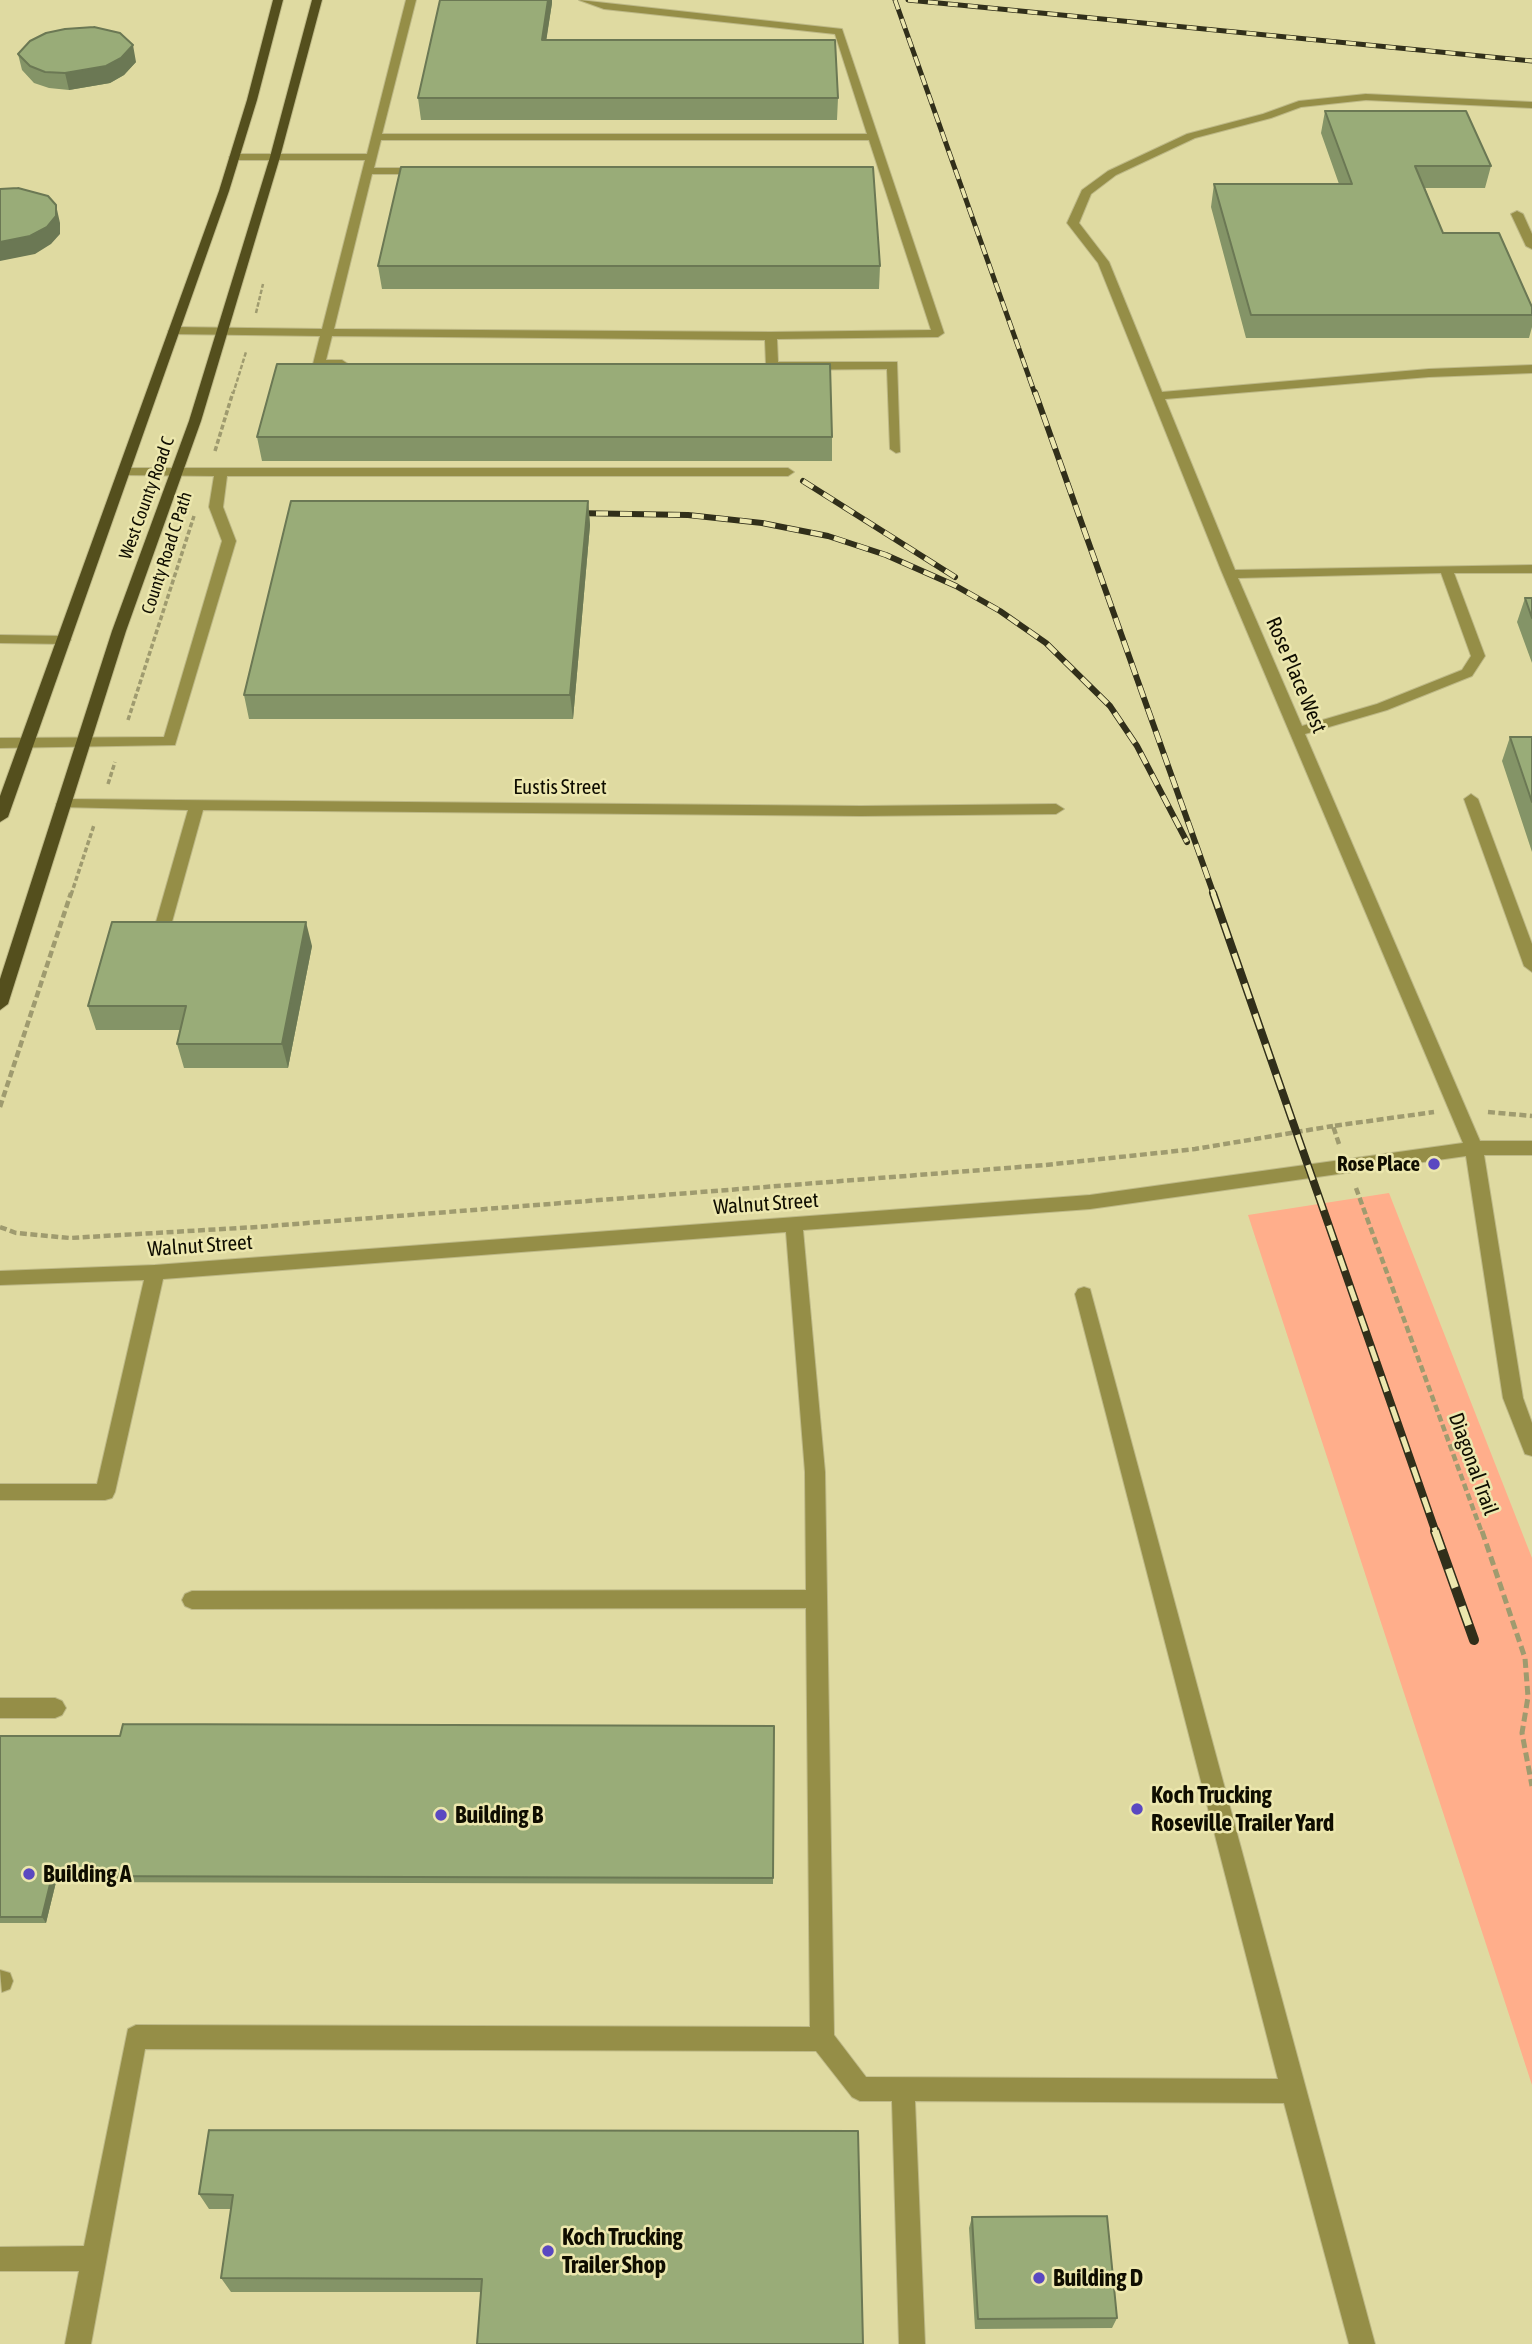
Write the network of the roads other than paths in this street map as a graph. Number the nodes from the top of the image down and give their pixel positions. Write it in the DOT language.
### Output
graph roads {
  1 [pos="278,0"];
  2 [pos="317,0"];
  3 [pos="411,0"];
  4 [pos="584,0"];
  5 [pos="1532,105"];
  6 [pos="375,137"];
  7 [pos="874,137"];
  8 [pos="234,157"];
  9 [pos="275,157"];
  10 [pos="370,157"];
  11 [pos="870,168"];
  12 [pos="884,168"];
  13 [pos="437,170"];
  14 [pos="367,171"];
  15 [pos="1517,215"];
  16 [pos="1532,246"];
  17 [pos="174,331"];
  18 [pos="222,331"];
  19 [pos="325,332"];
  20 [pos="771,337"];
  21 [pos="358,364"];
  22 [pos="1532,369"];
  23 [pos="1157,396"];
  24 [pos="896,449"];
  25 [pos="125,472"];
  26 [pos="176,472"];
  27 [pos="215,472"];
  28 [pos="788,472"];
  29 [pos="1446,569"];
  30 [pos="1532,569"];
  31 [pos="1230,574"];
  32 [pos="0,639"];
  33 [pos="64,640"];
  34 [pos="1297,732"];
  35 [pos="84,740"];
  36 [pos="0,743"];
  37 [pos="27,743"];
  38 [pos="1471,799"];
  39 [pos="64,804"];
  40 [pos="197,805"];
  41 [pos="1056,809"];
  42 [pos="0,817"];
  43 [pos="162,929"];
  44 [pos="1532,966"];
  45 [pos="0,1004"];
  46 [pos="1532,1148"];
  47 [pos="1474,1149"];
  48 [pos="794,1225"];
  49 [pos="155,1272"];
  50 [pos="0,1278"];
  51 [pos="1083,1294"];
  52 [pos="1532,1448"];
  53 [pos="0,1492"];
  54 [pos="816,1599"];
  55 [pos="192,1600"];
  56 [pos="0,1708"];
  57 [pos="55,1709"];
  58 [pos="822,2039"];
  59 [pos="903,2089"];
  60 [pos="1293,2091"];
  61 [pos="94,2258"];
  62 [pos="0,2259"];
  63 [pos="78,2344"];
  64 [pos="912,2344"];
  65 [pos="1362,2344"];
  1 -- 8 [label="main road, West County Road C"];
  2 -- 9 [label="main road, West County Road C"];
  3 -- 6 [label="street"];
  4 -- 7 [label="street"];
  5 -- 23 [label="street, Rose Place West"];
  6 -- 7 [label="street"];
  6 -- 10 [label="street"];
  7 -- 12 [label="street"];
  8 -- 9 [label="street"];
  8 -- 17 [label="main road, West County Road C"];
  9 -- 10 [label="street"];
  9 -- 18 [label="main road, West County Road C"];
  10 -- 14 [label="street"];
  11 -- 12 [label="street"];
  12 -- 20 [label="street"];
  13 -- 14 [label="street"];
  14 -- 19 [label="street"];
  15 -- 16 [label="street"];
  17 -- 18 [label="street"];
  17 -- 25 [label="main road, West County Road C"];
  18 -- 19 [label="street"];
  18 -- 26 [label="main road, West County Road C"];
  19 -- 20 [label="street"];
  19 -- 21 [label="street"];
  20 -- 24 [label="street"];
  22 -- 23 [label="street"];
  23 -- 31 [label="street, Rose Place West"];
  25 -- 26 [label="street"];
  25 -- 33 [label="main road, West County Road C"];
  26 -- 27 [label="street"];
  26 -- 35 [label="main road, West County Road C"];
  27 -- 28 [label="street"];
  27 -- 35 [label="street"];
  29 -- 30 [label="street"];
  29 -- 31 [label="street"];
  29 -- 34 [label="street"];
  31 -- 34 [label="street, Rose Place West"];
  32 -- 33 [label="street"];
  33 -- 37 [label="main road, West County Road C"];
  34 -- 47 [label="street, Rose Place West"];
  35 -- 37 [label="street"];
  35 -- 39 [label="main road, West County Road C"];
  36 -- 37 [label="street"];
  37 -- 42 [label="main road, West County Road C"];
  38 -- 44 [label="street"];
  39 -- 40 [label="street, Eustis Street"];
  39 -- 45 [label="main road, West County Road C"];
  40 -- 41 [label="street, Eustis Street"];
  40 -- 43 [label="street"];
  46 -- 47 [label="street, Walnut Street"];
  47 -- 48 [label="street, Walnut Street"];
  47 -- 52 [label="street, Rose Place West"];
  48 -- 49 [label="street, Walnut Street"];
  48 -- 54 [label="street"];
  49 -- 50 [label="street, Walnut Street"];
  49 -- 53 [label="street"];
  51 -- 60 [label="street"];
  54 -- 55 [label="street"];
  54 -- 58 [label="street"];
  56 -- 57 [label="street"];
  58 -- 59 [label="street"];
  58 -- 61 [label="street"];
  59 -- 60 [label="street"];
  59 -- 64 [label="street"];
  60 -- 65 [label="street"];
  61 -- 62 [label="street"];
  61 -- 63 [label="street"];
}
